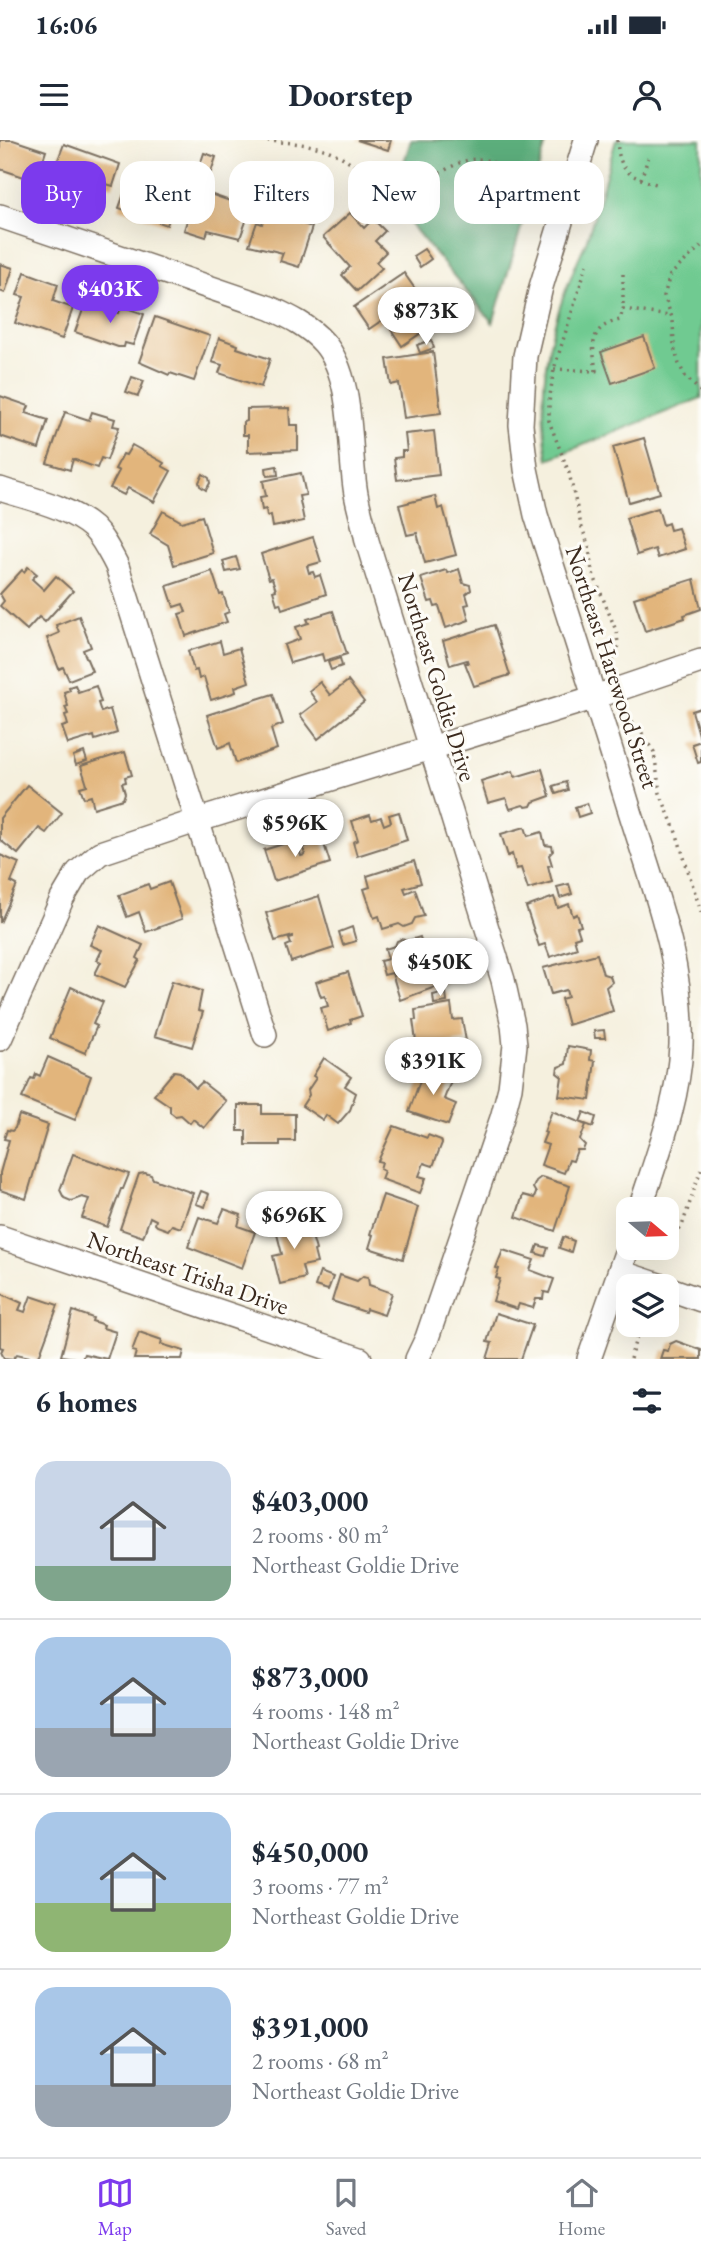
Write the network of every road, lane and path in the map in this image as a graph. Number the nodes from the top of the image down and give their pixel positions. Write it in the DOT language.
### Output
graph roads {
  1 [pos="260,140"];
  2 [pos="586,140"];
  3 [pos="617,140"];
  4 [pos="304,141"];
  5 [pos="648,158"];
  6 [pos="466,161"];
  7 [pos="487,161"];
  8 [pos="454,165"];
  9 [pos="641,180"];
  10 [pos="656,184"];
  11 [pos="0,216"];
  12 [pos="701,246"];
  13 [pos="587,264"];
  14 [pos="623,274"];
  15 [pos="623,309"];
  16 [pos="670,316"];
  17 [pos="554,369"];
  18 [pos="701,392"];
  19 [pos="0,489"];
  20 [pos="701,661"];
  21 [pos="609,670"];
  22 [pos="594,697"];
  23 [pos="619,708"];
  24 [pos="432,747"];
  25 [pos="199,820"];
  26 [pos="701,912"];
  27 [pos="265,1035"];
  28 [pos="0,1039"];
  29 [pos="701,1169"];
  30 [pos="644,1197"];
  31 [pos="679,1230"];
  32 [pos="0,1237"];
  33 [pos="624,1260"];
  34 [pos="620,1272"];
  35 [pos="626,1274"];
  36 [pos="679,1292"];
  37 [pos="701,1300"];
  38 [pos="636,1337"];
  39 [pos="360,1359"];
  40 [pos="417,1359"];
  41 [pos="589,1359"];
  42 [pos="630,1359"];
  1 -- 4 [label="path"];
  2 -- 22 [label="street, Northeast Harewood Street"];
  3 -- 9 [label="path"];
  4 -- 8 [label="path"];
  5 -- 9 [label="path"];
  6 -- 7 [label="path"];
  9 -- 10 [label="path"];
  11 -- 24 [label="street, Northeast Goldie Drive"];
  12 -- 16 [label="path"];
  13 -- 17 [label="path"];
  14 -- 15 [label="path"];
  15 -- 16 [label="path"];
  15 -- 17 [label="path"];
  16 -- 18 [label="path"];
  17 -- 21 [label="path"];
  19 -- 25 [label="street"];
  20 -- 22 [label="street"];
  22 -- 24 [label="street"];
  22 -- 30 [label="street, Northeast Harewood Street"];
  23 -- 26 [label="path"];
  24 -- 25 [label="street"];
  24 -- 40 [label="street, Northeast Goldie Drive"];
  25 -- 27 [label="street"];
  25 -- 28 [label="street"];
  29 -- 31 [label="path"];
  32 -- 39 [label="street, Northeast Trisha Drive"];
  33 -- 34 [label="street"];
  34 -- 35 [label="street"];
  34 -- 41 [label="street"];
  36 -- 37 [label="street"];
  38 -- 42 [label="path"];
}
